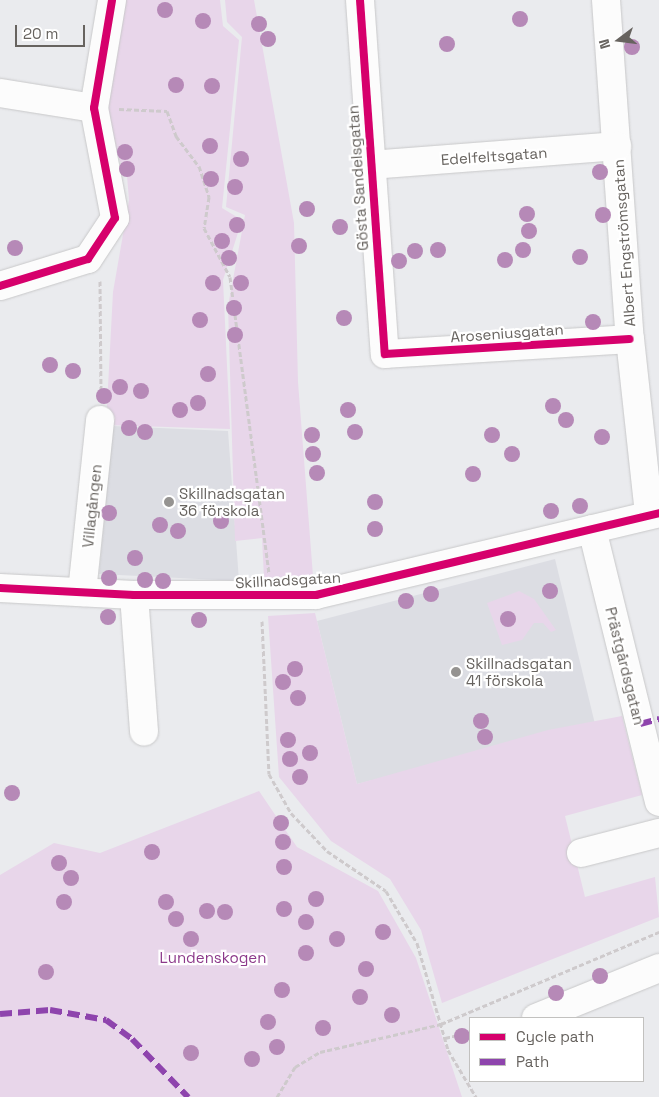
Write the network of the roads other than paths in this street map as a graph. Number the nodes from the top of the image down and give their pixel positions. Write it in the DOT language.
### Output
graph roads {
  1 [pos="112,0"];
  2 [pos="360,0"];
  3 [pos="606,0"];
  4 [pos="0,94"];
  5 [pos="94,108"];
  6 [pos="617,146"];
  7 [pos="371,165"];
  8 [pos="0,286"];
  9 [pos="630,339"];
  10 [pos="385,354"];
  11 [pos="100,420"];
  12 [pos="654,514"];
  13 [pos="592,530"];
  14 [pos="0,588"];
  15 [pos="82,592"];
  16 [pos="134,595"];
  17 [pos="144,732"];
  18 [pos="659,802"];
  19 [pos="659,833"];
  20 [pos="581,853"];
  21 [pos="659,968"];
  22 [pos="538,1017"];
  1 -- 5 [label="street"];
  2 -- 7 [label="street, Gösta Sandelsgatan"];
  3 -- 6 [label="street, Albert Engströmsgatan"];
  4 -- 5 [label="street"];
  5 -- 8 [label="street"];
  6 -- 7 [label="street, Edelfeltsgatan"];
  6 -- 9 [label="street, Albert Engströmsgatan"];
  7 -- 10 [label="street, Gösta Sandelsgatan"];
  9 -- 10 [label="street, Aroseniusgatan"];
  9 -- 12 [label="street, Albert Engströmsgatan"];
  11 -- 15 [label="street, Villagången"];
  12 -- 13 [label="street, Skillnadsgatan"];
  13 -- 16 [label="street, Skillnadsgatan"];
  13 -- 18 [label="street, Prästgårdsgatan"];
  14 -- 15 [label="street, Skillnadsgatan"];
  15 -- 16 [label="street, Skillnadsgatan"];
  16 -- 17 [label="street"];
  19 -- 20 [label="street"];
  21 -- 22 [label="street"];
}
